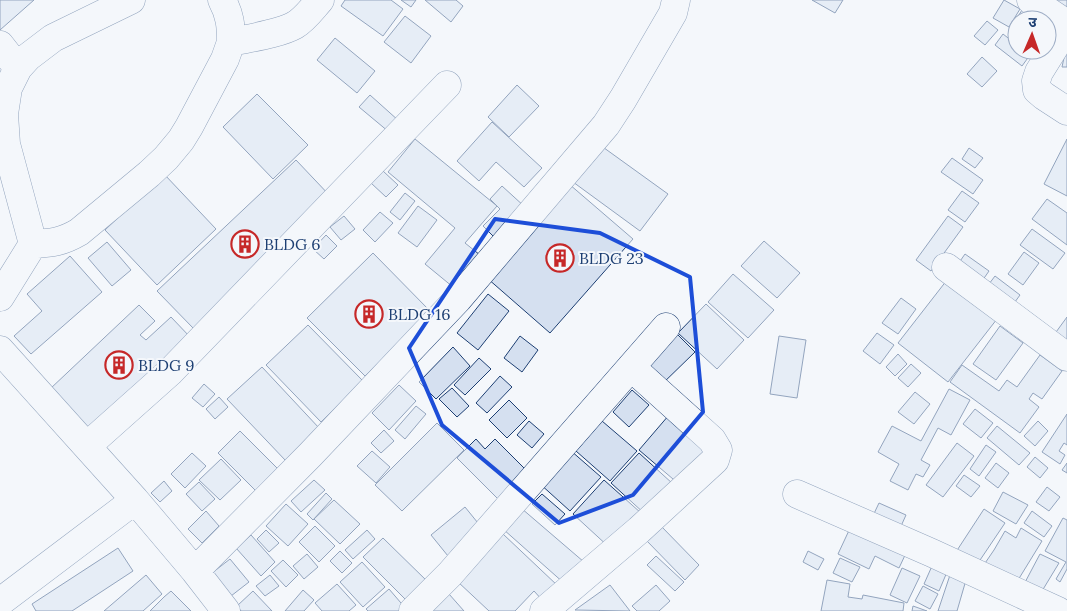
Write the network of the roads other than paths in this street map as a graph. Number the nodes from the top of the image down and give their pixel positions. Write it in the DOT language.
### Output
graph roads {
  1 [pos="131,0"];
  2 [pos="222,0"];
  3 [pos="320,0"];
  4 [pos="676,0"];
  5 [pos="1030,0"];
  6 [pos="1067,25"];
  7 [pos="230,42"];
  8 [pos="0,45"];
  9 [pos="18,68"];
  10 [pos="447,85"];
  11 [pos="1067,110"];
  12 [pos="33,244"];
  13 [pos="946,267"];
  14 [pos="0,298"];
  15 [pos="666,327"];
  16 [pos="0,350"];
  17 [pos="1067,357"];
  18 [pos="631,367"];
  19 [pos="87,446"];
  20 [pos="797,494"];
  21 [pos="135,500"];
  22 [pos="195,571"];
  23 [pos="0,602"];
  24 [pos="226,611"];
  25 [pos="413,611"];
  26 [pos="544,611"];
  27 [pos="1058,611"];
  1 -- 9 [label="street"];
  2 -- 7 [label="street"];
  3 -- 7 [label="street"];
  4 -- 22 [label="street"];
  5 -- 6 [label="street"];
  6 -- 11 [label="street"];
  7 -- 12 [label="street"];
  8 -- 9 [label="street"];
  9 -- 12 [label="street"];
  10 -- 19 [label="street"];
  12 -- 14 [label="street"];
  13 -- 17 [label="street"];
  15 -- 18 [label="street"];
  16 -- 19 [label="street"];
  18 -- 25 [label="street"];
  18 -- 26 [label="street"];
  19 -- 21 [label="street"];
  20 -- 27 [label="street"];
  21 -- 22 [label="street"];
  21 -- 23 [label="street"];
  22 -- 24 [label="street"];
}
